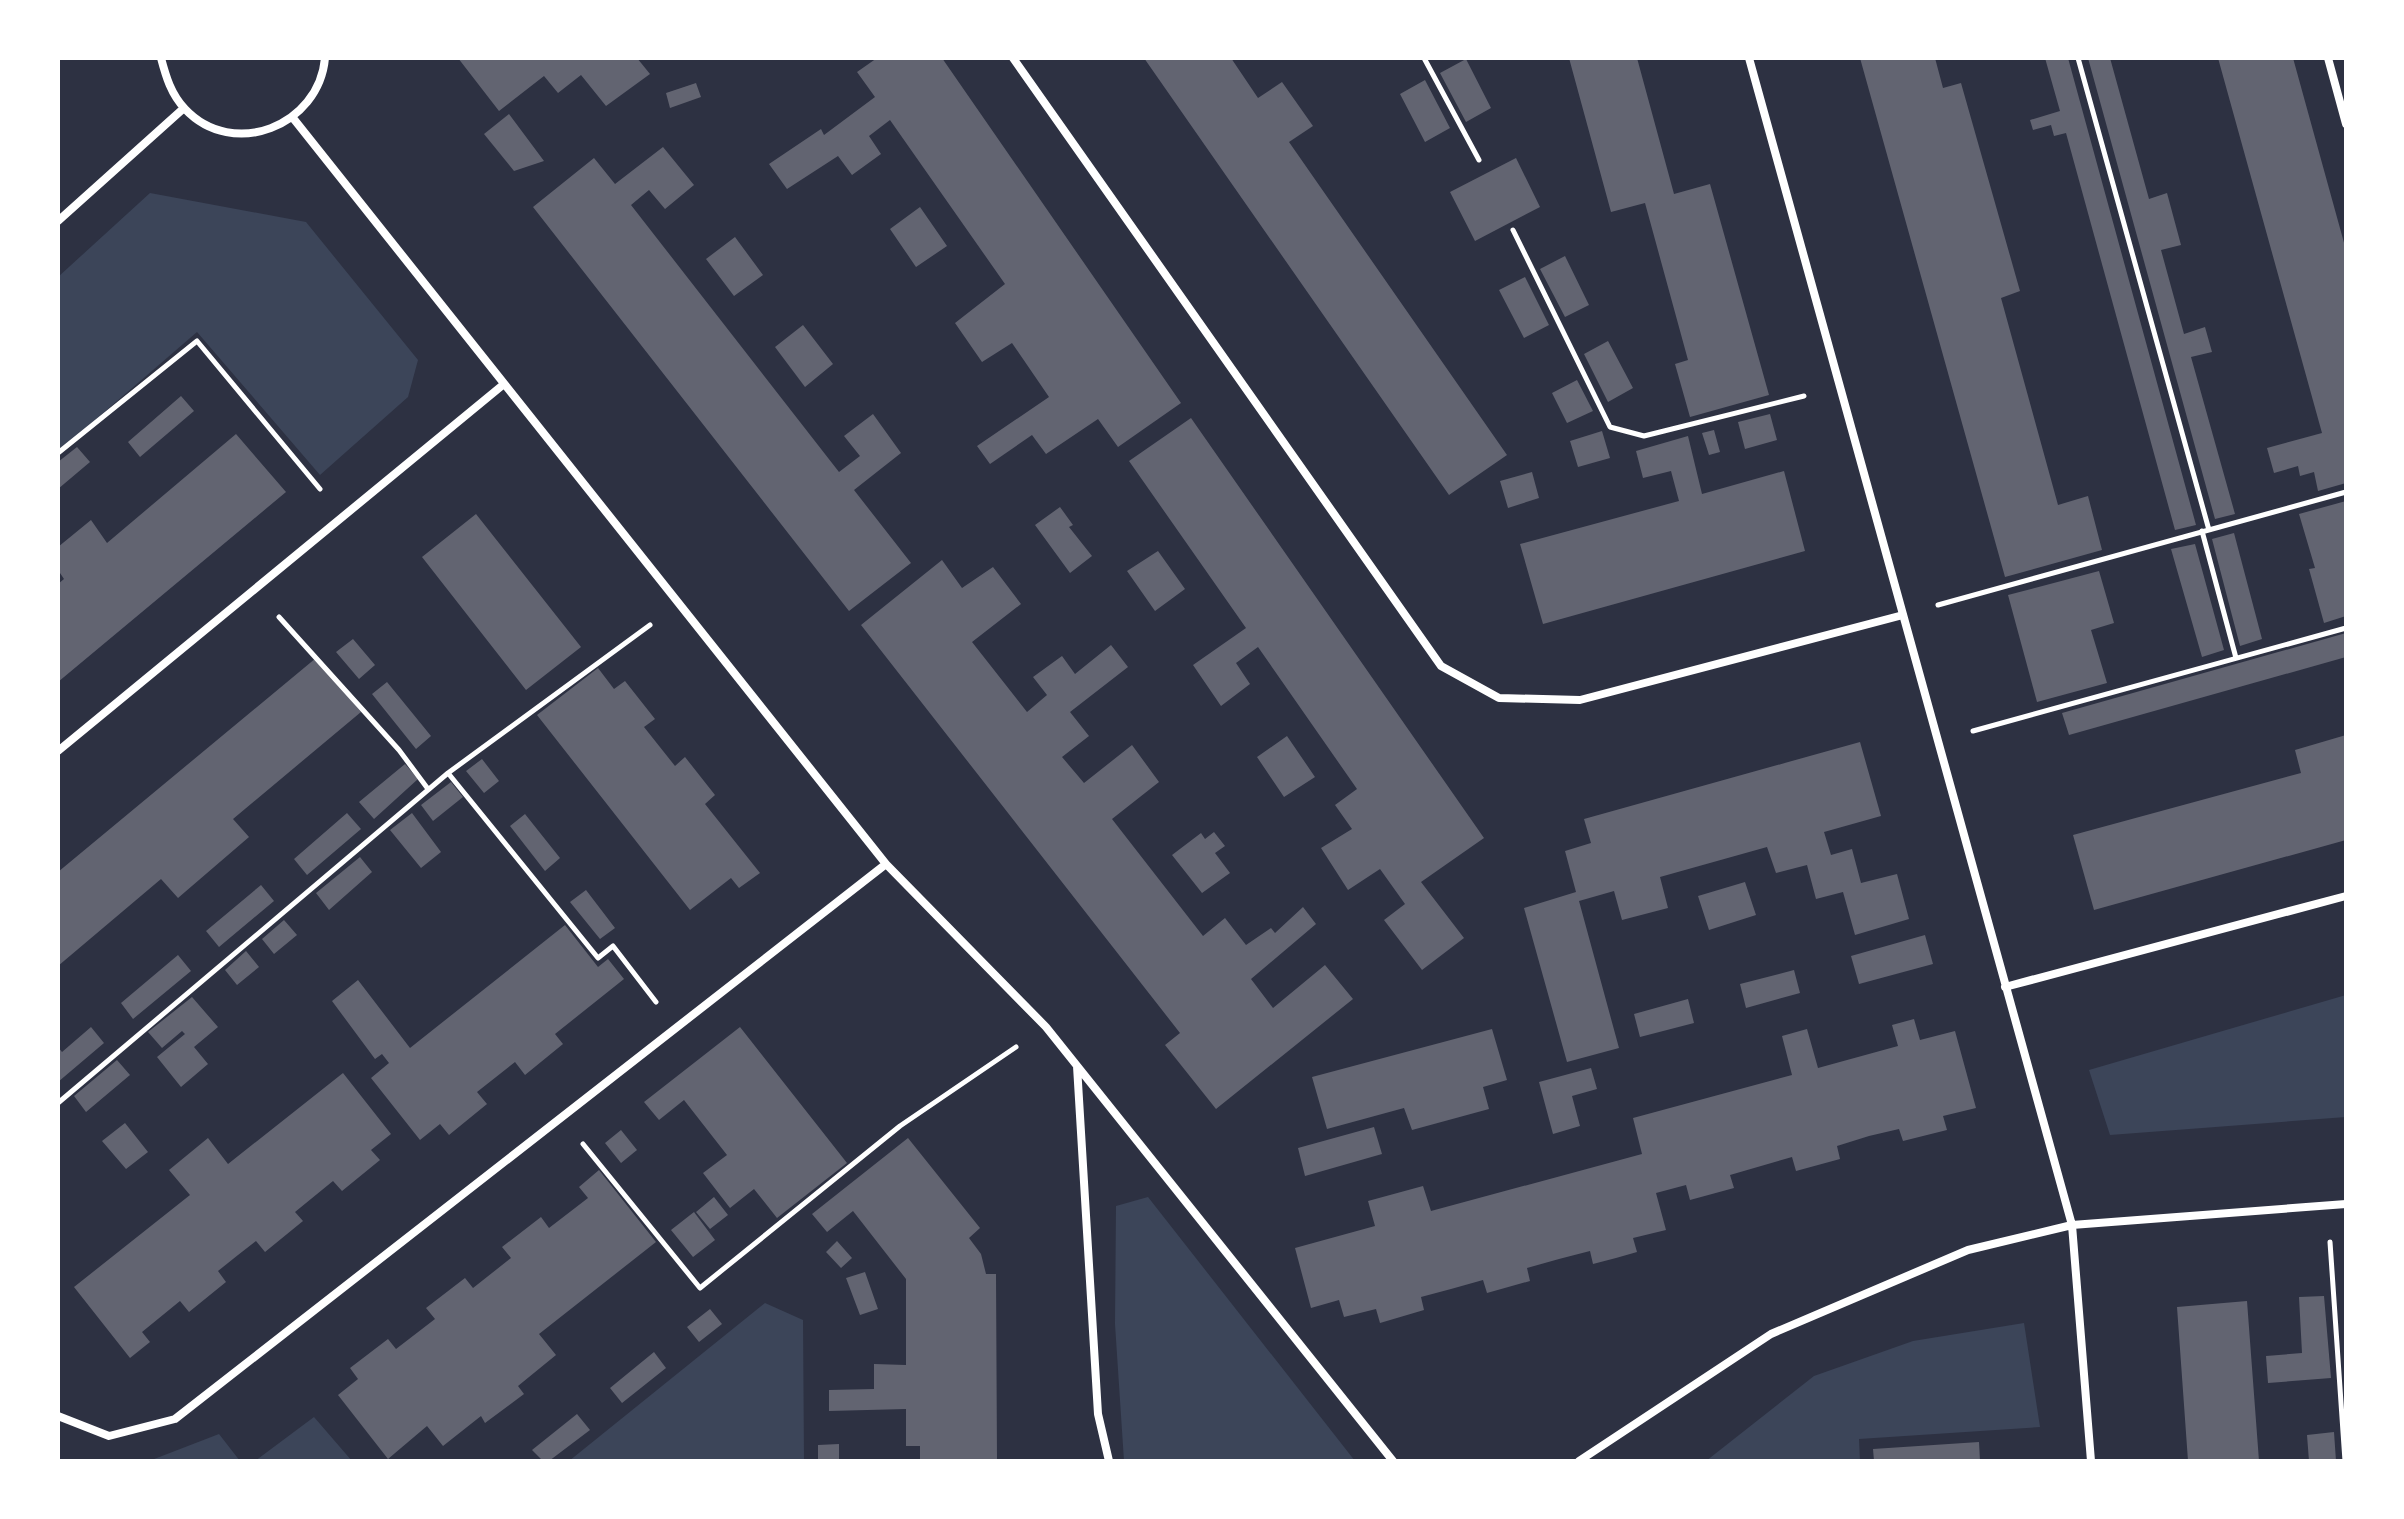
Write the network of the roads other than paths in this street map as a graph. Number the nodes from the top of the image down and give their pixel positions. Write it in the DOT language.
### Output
graph roads {
  1 [pos="161,58"];
  2 [pos="325,58"];
  3 [pos="1013,58"];
  4 [pos="1749,58"];
  5 [pos="2328,58"];
  6 [pos="184,108"];
  7 [pos="293,118"];
  8 [pos="2346,124"];
  9 [pos="58,221"];
  10 [pos="504,384"];
  11 [pos="1903,615"];
  12 [pos="58,751"];
  13 [pos="886,864"];
  14 [pos="2346,896"];
  15 [pos="2005,987"];
  16 [pos="1077,1065"];
  17 [pos="2346,1204"];
  18 [pos="2072,1225"];
  19 [pos="58,1416"];
  20 [pos="1109,1461"];
  21 [pos="1393,1461"];
  22 [pos="1579,1461"];
  23 [pos="2091,1461"];
  1 -- 6 [label="street"];
  2 -- 7 [label="street"];
  3 -- 11 [label="street"];
  4 -- 11 [label="street"];
  5 -- 8 [label="street"];
  6 -- 7 [label="street"];
  6 -- 9 [label="street"];
  7 -- 10 [label="street"];
  10 -- 12 [label="street"];
  10 -- 13 [label="street"];
  11 -- 15 [label="street"];
  13 -- 16 [label="street"];
  13 -- 19 [label="street"];
  14 -- 15 [label="street"];
  15 -- 18 [label="street"];
  16 -- 20 [label="street"];
  16 -- 21 [label="street"];
  17 -- 18 [label="street"];
  18 -- 22 [label="street"];
  18 -- 23 [label="street"];
}
